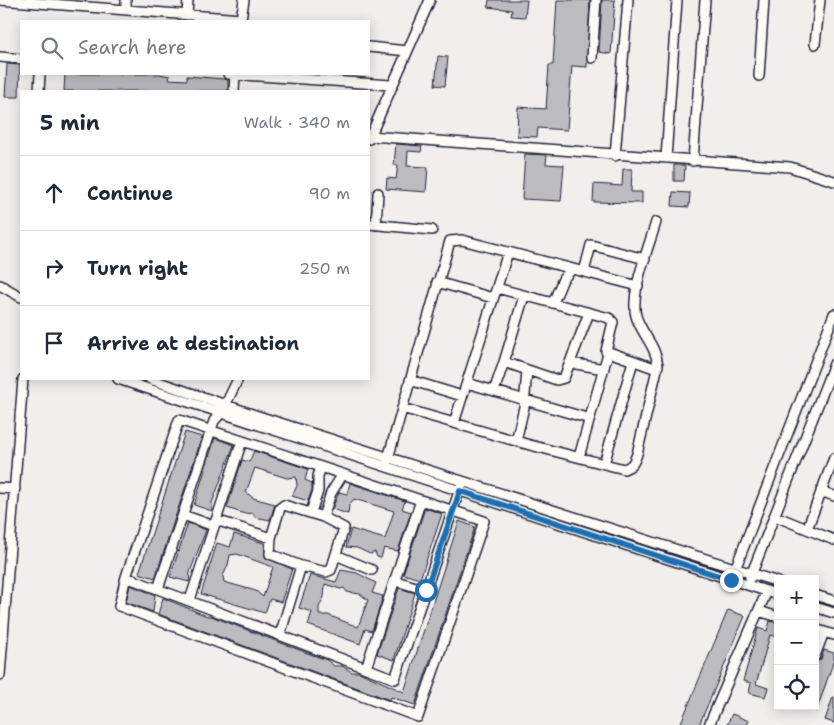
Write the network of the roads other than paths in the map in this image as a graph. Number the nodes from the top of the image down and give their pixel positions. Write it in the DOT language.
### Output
graph roads {
  1 [pos="0,0"];
  2 [pos="126,0"];
  3 [pos="188,0"];
  4 [pos="244,0"];
  5 [pos="430,0"];
  6 [pos="596,0"];
  7 [pos="628,0"];
  8 [pos="677,0"];
  9 [pos="705,0"];
  10 [pos="764,0"];
  11 [pos="820,0"];
  12 [pos="126,10"];
  13 [pos="187,15"];
  14 [pos="200,19"];
  15 [pos="240,20"];
  16 [pos="815,44"];
  17 [pos="370,47"];
  18 [pos="407,51"];
  19 [pos="0,57"];
  20 [pos="592,58"];
  21 [pos="20,59"];
  22 [pos="40,75"];
  23 [pos="235,75"];
  24 [pos="248,75"];
  25 [pos="759,76"];
  26 [pos="391,86"];
  27 [pos="39,90"];
  28 [pos="234,90"];
  29 [pos="370,136"];
  30 [pos="370,138"];
  31 [pos="615,156"];
  32 [pos="666,158"];
  33 [pos="693,161"];
  34 [pos="834,181"];
  35 [pos="378,193"];
  36 [pos="656,222"];
  37 [pos="372,225"];
  38 [pos="432,230"];
  39 [pos="508,252"];
  40 [pos="645,259"];
  41 [pos="572,269"];
  42 [pos="584,272"];
  43 [pos="437,282"];
  44 [pos="0,285"];
  45 [pos="638,286"];
  46 [pos="496,288"];
  47 [pos="20,296"];
  48 [pos="524,296"];
  49 [pos="493,298"];
  50 [pos="553,303"];
  51 [pos="589,313"];
  52 [pos="834,314"];
  53 [pos="608,353"];
  54 [pos="633,361"];
  55 [pos="504,362"];
  56 [pos="570,363"];
  57 [pos="834,364"];
  58 [pos="604,369"];
  59 [pos="657,369"];
  60 [pos="527,370"];
  61 [pos="23,380"];
  62 [pos="122,380"];
  63 [pos="153,380"];
  64 [pos="238,380"];
  65 [pos="410,380"];
  66 [pos="467,383"];
  67 [pos="494,391"];
  68 [pos="462,396"];
  69 [pos="524,400"];
  70 [pos="224,408"];
  71 [pos="402,408"];
  72 [pos="590,419"];
  73 [pos="454,423"];
  74 [pos="211,431"];
  75 [pos="242,441"];
  76 [pos="516,441"];
  77 [pos="579,458"];
  78 [pos="834,458"];
  79 [pos="387,462"];
  80 [pos="604,464"];
  81 [pos="321,467"];
  82 [pos="342,474"];
  83 [pos="463,481"];
  84 [pos="0,488"];
  85 [pos="15,489"];
  86 [pos="460,491"];
  87 [pos="821,491"];
  88 [pos="834,496"];
  89 [pos="421,500"];
  90 [pos="453,511"];
  91 [pos="310,512"];
  92 [pos="183,515"];
  93 [pos="775,516"];
  94 [pos="323,517"];
  95 [pos="215,523"];
  96 [pos="807,530"];
  97 [pos="270,538"];
  98 [pos="834,540"];
  99 [pos="336,555"];
  100 [pos="301,566"];
  101 [pos="736,568"];
  102 [pos="372,570"];
  103 [pos="752,573"];
  104 [pos="126,577"];
  105 [pos="731,580"];
  106 [pos="396,581"];
  107 [pos="774,581"];
  108 [pos="748,585"];
  109 [pos="158,589"];
  110 [pos="426,590"];
  111 [pos="767,591"];
  112 [pos="774,594"];
  113 [pos="819,596"];
  114 [pos="190,600"];
  115 [pos="834,601"];
  116 [pos="819,608"];
  117 [pos="758,610"];
  118 [pos="834,613"];
  119 [pos="774,616"];
  120 [pos="820,631"];
  121 [pos="280,635"];
  122 [pos="834,635"];
  123 [pos="366,668"];
  124 [pos="0,675"];
  125 [pos="709,725"];
  1 -- 12 [label="street"];
  2 -- 12 [label="street"];
  3 -- 13 [label="street"];
  4 -- 15 [label="street"];
  5 -- 18 [label="street"];
  6 -- 20 [label="street"];
  7 -- 31 [label="street"];
  8 -- 32 [label="street"];
  9 -- 33 [label="street"];
  10 -- 25 [label="street"];
  11 -- 16 [label="street"];
  12 -- 13 [label="street"];
  13 -- 14 [label="street"];
  14 -- 15 [label="street"];
  17 -- 18 [label="street"];
  18 -- 26 [label="street"];
  19 -- 21 [label="street"];
  22 -- 27 [label="street"];
  23 -- 28 [label="street"];
  24 -- 26 [label="street"];
  26 -- 29 [label="street"];
  30 -- 31 [label="street"];
  31 -- 32 [label="street"];
  32 -- 33 [label="street"];
  33 -- 34 [label="street"];
  35 -- 37 [label="street"];
  36 -- 40 [label="street"];
  37 -- 38 [label="street"];
  39 -- 41 [label="street"];
  39 -- 43 [label="street"];
  39 -- 46 [label="street"];
  40 -- 42 [label="street"];
  40 -- 45 [label="street"];
  41 -- 42 [label="street"];
  41 -- 50 [label="street"];
  42 -- 45 [label="street"];
  43 -- 49 [label="street"];
  43 -- 65 [label="street"];
  44 -- 47 [label="street"];
  45 -- 59 [label="street"];
  46 -- 48 [label="street"];
  46 -- 49 [label="street"];
  48 -- 50 [label="street"];
  48 -- 55 [label="street"];
  49 -- 66 [label="street"];
  50 -- 51 [label="street"];
  51 -- 53 [label="street"];
  51 -- 56 [label="street"];
  52 -- 101 [label="street"];
  53 -- 54 [label="street"];
  53 -- 58 [label="street"];
  54 -- 59 [label="street"];
  54 -- 80 [label="street"];
  55 -- 60 [label="street"];
  55 -- 67 [label="street"];
  56 -- 58 [label="street"];
  56 -- 60 [label="street"];
  57 -- 93 [label="street"];
  58 -- 72 [label="street"];
  59 -- 80 [label="street"];
  60 -- 69 [label="street"];
  61 -- 85 [label="street"];
  62 -- 70 [label="street"];
  63 -- 70 [label="street"];
  64 -- 70 [label="street"];
  65 -- 68 [label="street"];
  65 -- 71 [label="street"];
  66 -- 67 [label="street"];
  66 -- 68 [label="street"];
  67 -- 69 [label="street"];
  68 -- 73 [label="street"];
  69 -- 72 [label="street"];
  69 -- 76 [label="street"];
  70 -- 74 [label="street"];
  70 -- 79 [label="street"];
  71 -- 73 [label="street"];
  71 -- 79 [label="street"];
  72 -- 77 [label="street"];
  73 -- 76 [label="street"];
  74 -- 75 [label="street"];
  74 -- 92 [label="street"];
  74 -- 104 [label="street"];
  75 -- 81 [label="street"];
  75 -- 95 [label="street"];
  76 -- 77 [label="street"];
  77 -- 80 [label="street"];
  78 -- 87 [label="street"];
  79 -- 83 [label="street"];
  79 -- 86 [label="street"];
  81 -- 82 [label="street"];
  81 -- 91 [label="street"];
  82 -- 89 [label="street"];
  82 -- 94 [label="street"];
  83 -- 86 [label="street"];
  83 -- 101 [label="street"];
  84 -- 85 [label="street"];
  85 -- 124 [label="street"];
  86 -- 90 [label="street"];
  86 -- 105 [label="street"];
  87 -- 88 [label="street"];
  87 -- 96 [label="street"];
  89 -- 90 [label="street"];
  89 -- 106 [label="street"];
  90 -- 104 [label="street"];
  90 -- 110 [label="street"];
  91 -- 94 [label="street"];
  91 -- 97 [label="street"];
  92 -- 95 [label="street"];
  92 -- 109 [label="street"];
  93 -- 96 [label="street"];
  93 -- 103 [label="street"];
  94 -- 99 [label="street"];
  95 -- 97 [label="street"];
  95 -- 114 [label="street"];
  96 -- 98 [label="street"];
  97 -- 100 [label="street"];
  99 -- 100 [label="street"];
  99 -- 102 [label="street"];
  100 -- 121 [label="street"];
  101 -- 103 [label="street"];
  101 -- 105 [label="street"];
  103 -- 107 [label="street"];
  103 -- 108 [label="street"];
  104 -- 109 [label="street"];
  105 -- 108 [label="street"];
  106 -- 110 [label="street"];
  106 -- 123 [label="street"];
  108 -- 111 [label="street"];
  109 -- 114 [label="street"];
  110 -- 123 [label="street"];
  111 -- 112 [label="street"];
  111 -- 117 [label="street"];
  113 -- 115 [label="street"];
  114 -- 121 [label="street"];
  116 -- 118 [label="street"];
  117 -- 119 [label="street"];
  117 -- 125 [label="street"];
  120 -- 122 [label="street"];
  121 -- 123 [label="street"];
}
